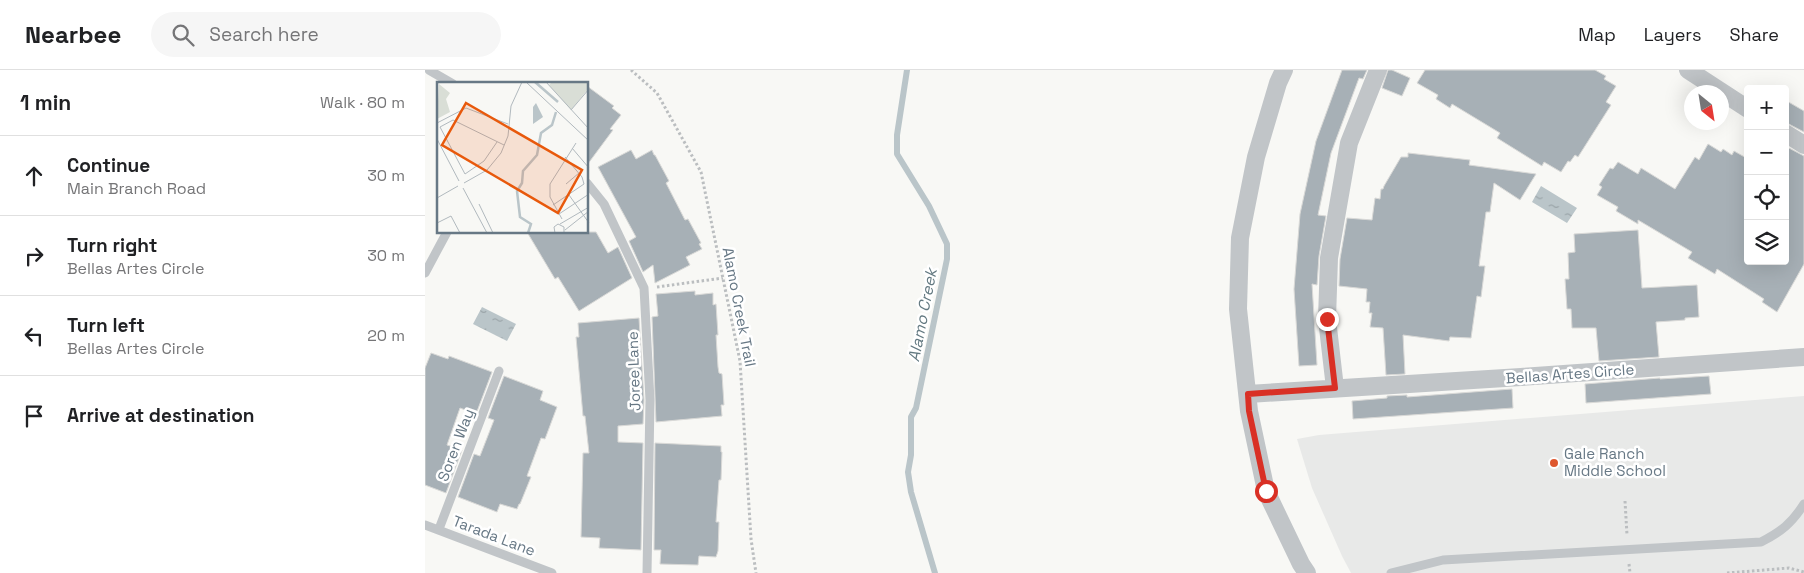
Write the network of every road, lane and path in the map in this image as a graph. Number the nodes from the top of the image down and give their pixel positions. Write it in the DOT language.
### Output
graph roads {
  1 [pos="429,70"];
  2 [pos="631,70"];
  3 [pos="1284,70"];
  4 [pos="1378,70"];
  5 [pos="1688,70"];
  6 [pos="450,82"];
  7 [pos="1744,105"];
  8 [pos="1789,136"];
  9 [pos="1804,145"];
  10 [pos="589,185"];
  11 [pos="446,234"];
  12 [pos="425,273"];
  13 [pos="723,278"];
  14 [pos="644,288"];
  15 [pos="1804,357"];
  16 [pos="499,371"];
  17 [pos="1335,388"];
  18 [pos="1248,394"];
  19 [pos="1625,501"];
  20 [pos="1804,504"];
  21 [pos="425,524"];
  22 [pos="439,529"];
  23 [pos="1628,550"];
  24 [pos="1804,572"];
  25 [pos="552,573"];
  26 [pos="647,573"];
  27 [pos="756,573"];
  28 [pos="1307,573"];
  29 [pos="1391,573"];
  30 [pos="1727,573"];
  1 -- 6 [label="lane"];
  2 -- 13 [label="path, Alamo Creek Trail"];
  3 -- 18 [label="street"];
  4 -- 17 [label="street"];
  5 -- 7 [label="street"];
  8 -- 9 [label="street"];
  10 -- 14 [label="lane, Joree Lane"];
  11 -- 12 [label="lane"];
  13 -- 14 [label="path"];
  13 -- 27 [label="path, Alamo Creek Trail"];
  14 -- 26 [label="lane, Joree Lane"];
  15 -- 17 [label="street, Bellas Artes Circle"];
  16 -- 22 [label="lane, Soren Way"];
  17 -- 18 [label="street, Bellas Artes Circle"];
  18 -- 28 [label="street"];
  19 -- 23 [label="path"];
  20 -- 23 [label="lane"];
  21 -- 22 [label="lane, Tarada Lane"];
  22 -- 25 [label="lane, Tarada Lane"];
  23 -- 29 [label="lane"];
  24 -- 30 [label="path"];
}
